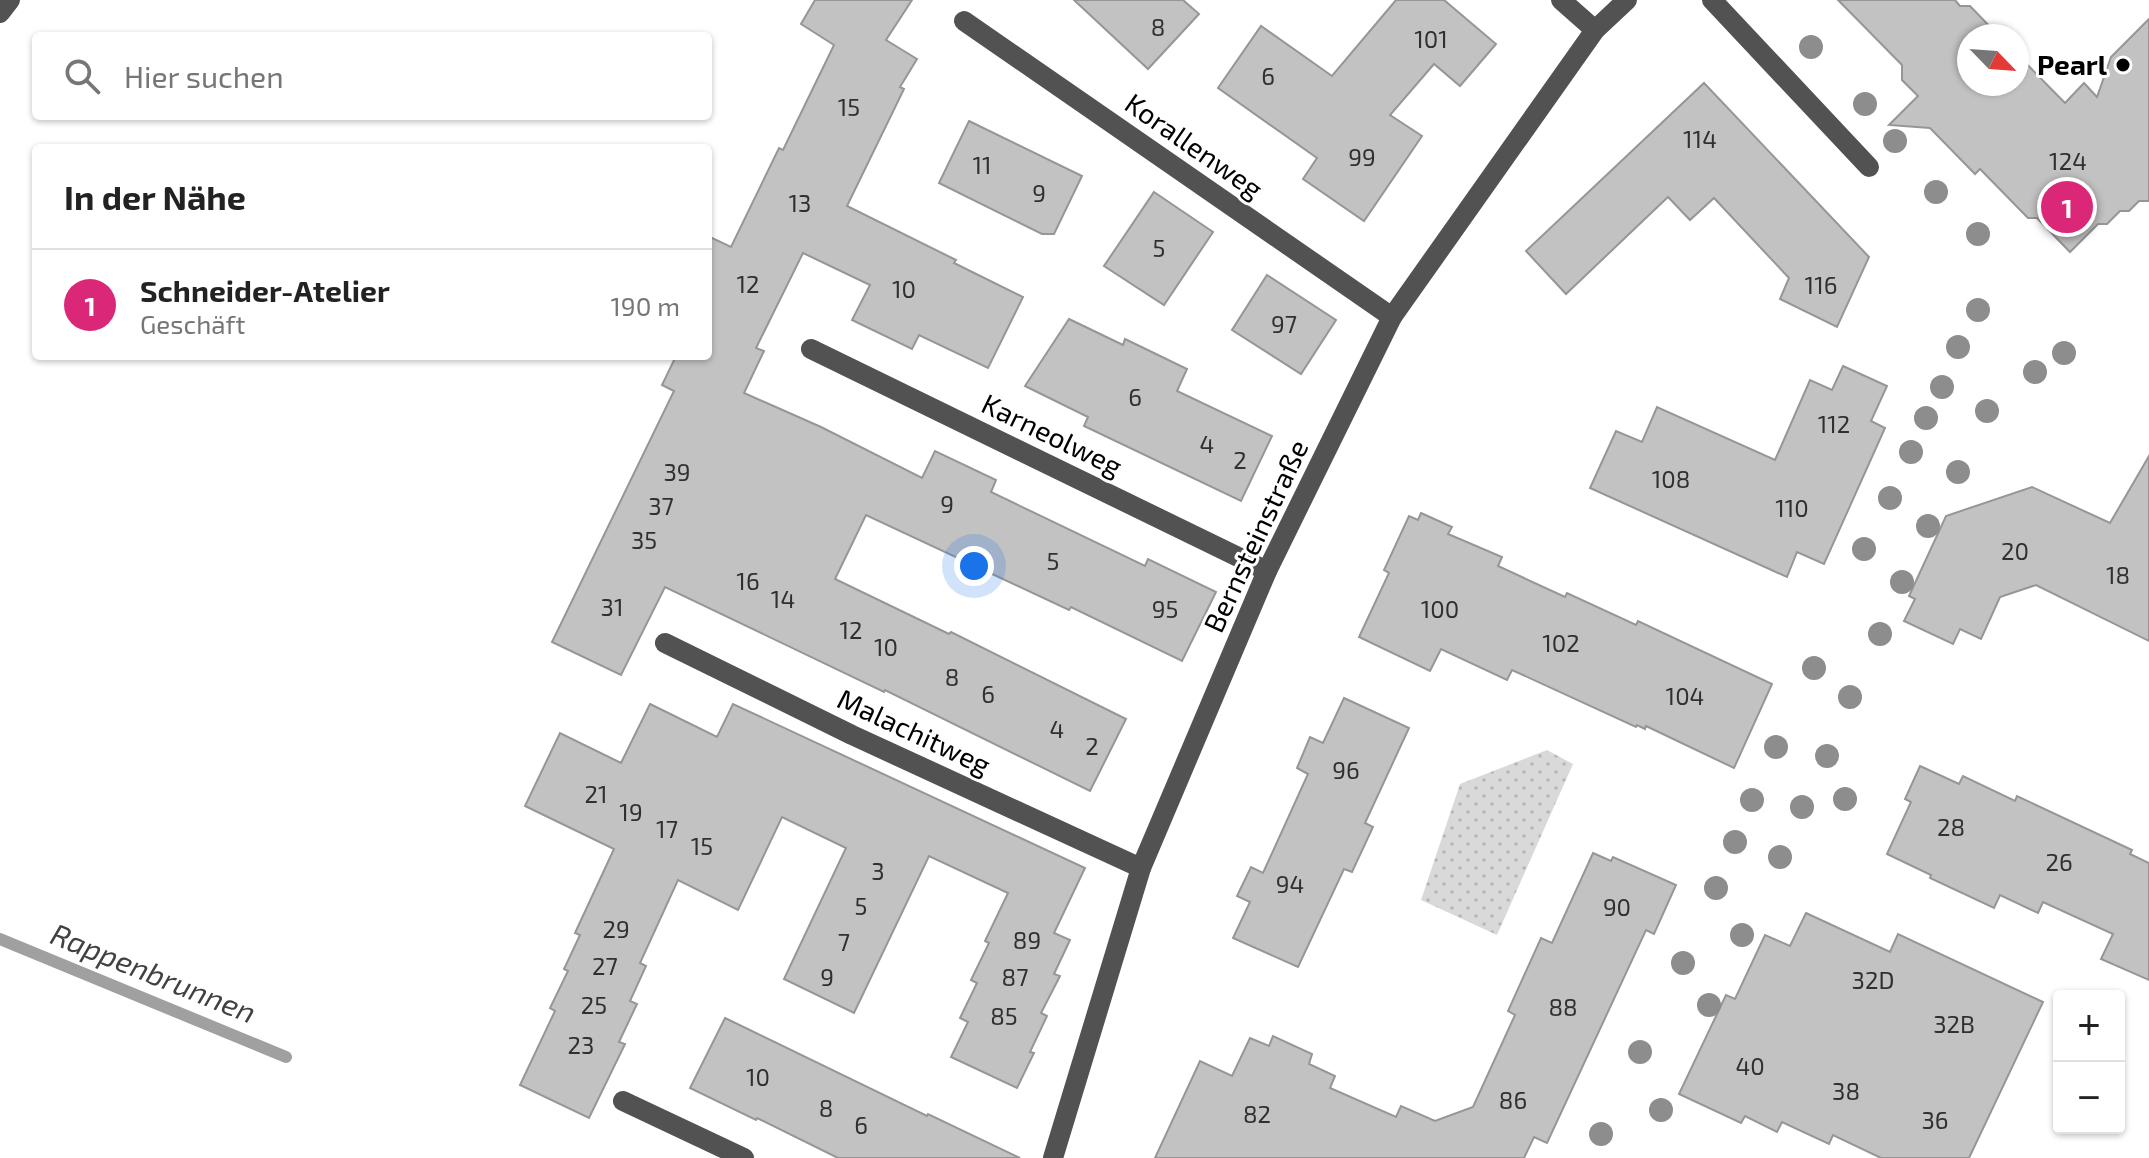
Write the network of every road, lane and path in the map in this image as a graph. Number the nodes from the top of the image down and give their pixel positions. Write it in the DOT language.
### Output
graph roads {
  1 [pos="10,0"];
  2 [pos="1561,0"];
  3 [pos="1627,0"];
  4 [pos="1712,0"];
  5 [pos="0,13"];
  6 [pos="964,21"];
  7 [pos="1595,30"];
  8 [pos="1869,167"];
  9 [pos="1392,317"];
  10 [pos="811,349"];
  11 [pos="1267,571"];
  12 [pos="665,643"];
  13 [pos="1141,868"];
  14 [pos="623,1101"];
  15 [pos="744,1158"];
  16 [pos="1053,1158"];
  1 -- 5 [label="street"];
  2 -- 7 [label="street"];
  3 -- 7 [label="street, Bernsteinstraße"];
  4 -- 8 [label="street"];
  6 -- 9 [label="street, Korallenweg"];
  7 -- 9 [label="street, Bernsteinstraße"];
  9 -- 11 [label="street, Bernsteinstraße"];
  10 -- 11 [label="street, Karneolweg"];
  11 -- 13 [label="street, Bernsteinstraße"];
  12 -- 13 [label="street, Malachitweg"];
  13 -- 16 [label="street, Bernsteinstraße"];
  14 -- 15 [label="street"];
}
